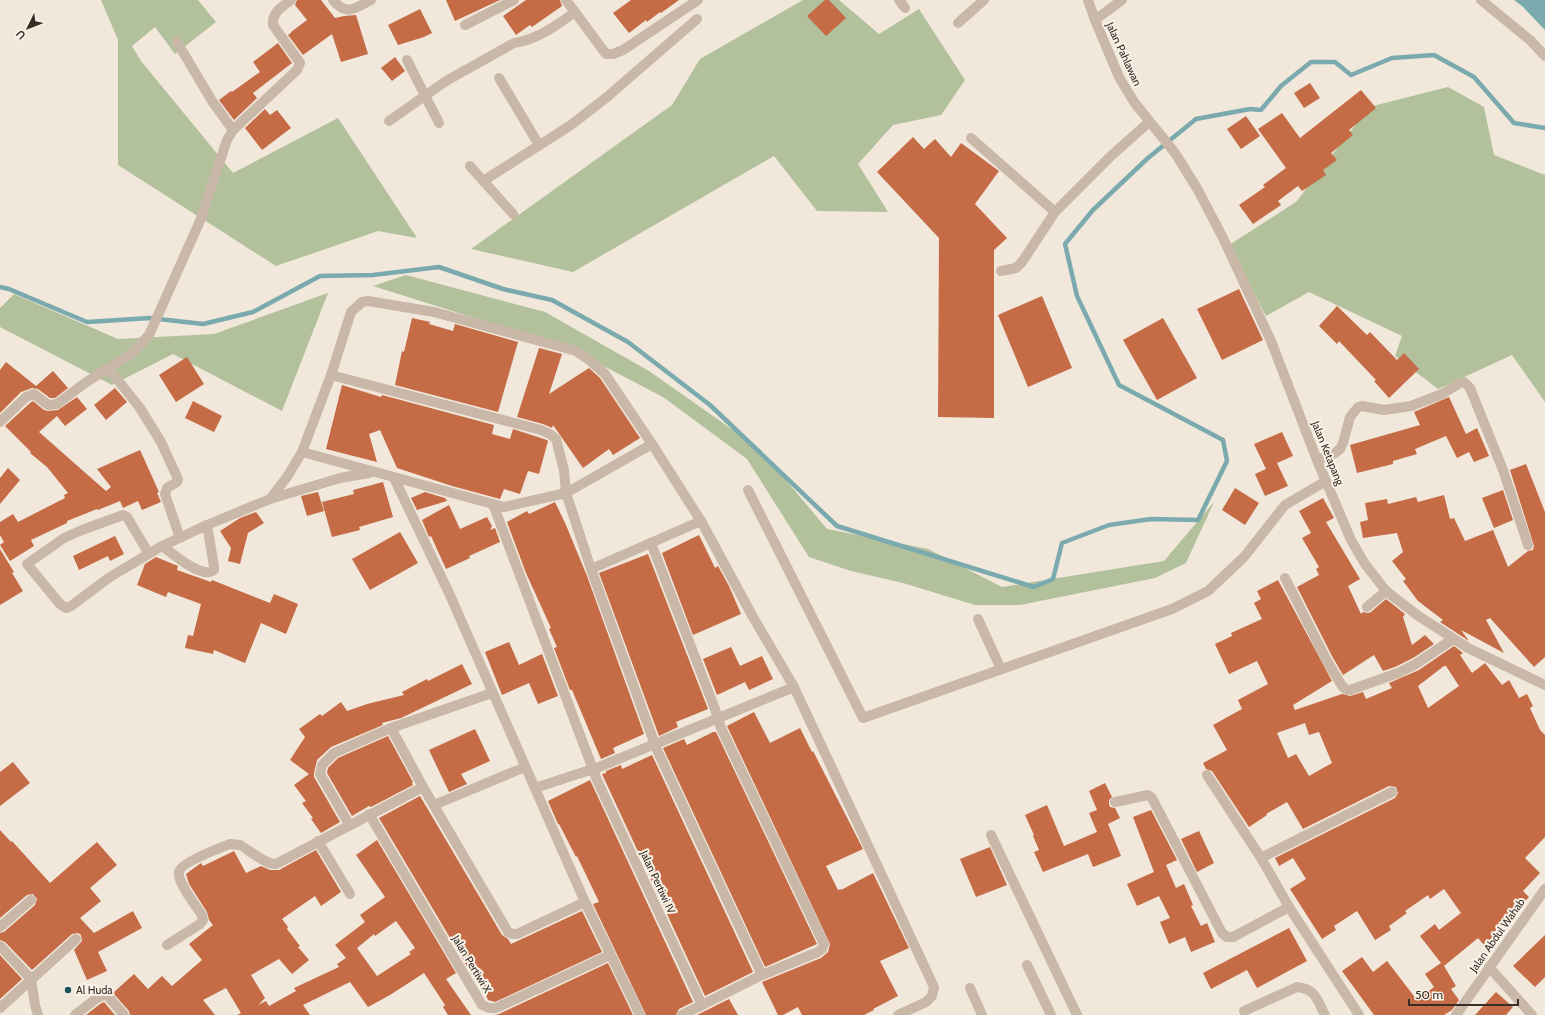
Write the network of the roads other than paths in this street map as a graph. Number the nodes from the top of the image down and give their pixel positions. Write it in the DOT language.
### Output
graph roads {
  1 [pos="291,0"];
  2 [pos="333,0"];
  3 [pos="372,0"];
  4 [pos="514,0"];
  5 [pos="566,0"];
  6 [pos="698,0"];
  7 [pos="984,0"];
  8 [pos="1088,0"];
  9 [pos="1122,0"];
  10 [pos="1481,0"];
  11 [pos="503,3"];
  12 [pos="575,12"];
  13 [pos="678,13"];
  14 [pos="1095,20"];
  15 [pos="958,24"];
  16 [pos="465,25"];
  17 [pos="177,42"];
  18 [pos="1545,56"];
  19 [pos="407,60"];
  20 [pos="499,78"];
  21 [pos="425,96"];
  22 [pos="389,121"];
  23 [pos="1149,122"];
  24 [pos="439,123"];
  25 [pos="233,130"];
  26 [pos="970,138"];
  27 [pos="539,145"];
  28 [pos="1175,153"];
  29 [pos="470,166"];
  30 [pos="483,180"];
  31 [pos="1056,212"];
  32 [pos="513,214"];
  33 [pos="1001,271"];
  34 [pos="109,369"];
  35 [pos="331,375"];
  36 [pos="0,422"];
  37 [pos="652,444"];
  38 [pos="302,452"];
  39 [pos="1317,460"];
  40 [pos="375,473"];
  41 [pos="394,478"];
  42 [pos="1326,481"];
  43 [pos="748,490"];
  44 [pos="566,493"];
  45 [pos="270,500"];
  46 [pos="492,504"];
  47 [pos="701,521"];
  48 [pos="207,525"];
  49 [pos="180,538"];
  50 [pos="651,543"];
  51 [pos="1528,545"];
  52 [pos="162,546"];
  53 [pos="149,554"];
  54 [pos="591,569"];
  55 [pos="1285,578"];
  56 [pos="1386,591"];
  57 [pos="1367,607"];
  58 [pos="978,619"];
  59 [pos="1454,639"];
  60 [pos="1001,669"];
  61 [pos="1545,685"];
  62 [pos="794,687"];
  63 [pos="492,693"];
  64 [pos="718,718"];
  65 [pos="391,728"];
  66 [pos="655,744"];
  67 [pos="525,767"];
  68 [pos="594,769"];
  69 [pos="1207,775"];
  70 [pos="423,786"];
  71 [pos="535,788"];
  72 [pos="1392,792"];
  73 [pos="1115,802"];
  74 [pos="434,805"];
  75 [pos="369,814"];
  76 [pos="349,824"];
  77 [pos="991,835"];
  78 [pos="318,842"];
  79 [pos="1261,858"];
  80 [pos="1545,889"];
  81 [pos="350,894"];
  82 [pos="31,900"];
  83 [pos="585,902"];
  84 [pos="1289,907"];
  85 [pos="0,927"];
  86 [pos="76,939"];
  87 [pos="167,945"];
  88 [pos="0,946"];
  89 [pos="610,955"];
  90 [pos="1028,965"];
  91 [pos="1489,967"];
  92 [pos="762,975"];
  93 [pos="31,979"];
  94 [pos="970,988"];
  95 [pos="702,1005"];
  96 [pos="0,1008"];
  97 [pos="1244,1011"];
  98 [pos="38,1015"];
  99 [pos="75,1015"];
  100 [pos="124,1015"];
  101 [pos="640,1015"];
  102 [pos="682,1015"];
  103 [pos="898,1015"];
  104 [pos="982,1015"];
  105 [pos="1050,1015"];
  106 [pos="1076,1015"];
  107 [pos="1325,1015"];
  108 [pos="1359,1015"];
  109 [pos="1456,1015"];
  110 [pos="1532,1015"];
  1 -- 25 [label="street"];
  2 -- 3 [label="street"];
  4 -- 11 [label="street"];
  5 -- 12 [label="street"];
  6 -- 13 [label="street"];
  7 -- 15 [label="street"];
  8 -- 14 [label="street, Jalan Pahlawan"];
  9 -- 14 [label="street"];
  10 -- 18 [label="street"];
  11 -- 16 [label="street"];
  12 -- 13 [label="street"];
  12 -- 21 [label="street"];
  13 -- 27 [label="street"];
  14 -- 23 [label="street, Jalan Pahlawan"];
  17 -- 25 [label="street"];
  19 -- 21 [label="street"];
  20 -- 27 [label="street"];
  21 -- 22 [label="street"];
  21 -- 24 [label="street"];
  23 -- 28 [label="street, Jalan Pahlawan"];
  23 -- 31 [label="street"];
  25 -- 34 [label="street"];
  26 -- 31 [label="street"];
  27 -- 30 [label="street"];
  28 -- 39 [label="street, Jalan Ketapang"];
  29 -- 30 [label="street"];
  30 -- 32 [label="street"];
  31 -- 33 [label="street"];
  34 -- 36 [label="street"];
  34 -- 49 [label="street"];
  35 -- 37 [label="street"];
  35 -- 38 [label="street"];
  35 -- 44 [label="street"];
  37 -- 44 [label="street"];
  37 -- 47 [label="street"];
  38 -- 40 [label="street"];
  38 -- 45 [label="street"];
  39 -- 42 [label="street, Jalan Ketapang"];
  39 -- 51 [label="street"];
  40 -- 41 [label="street"];
  40 -- 45 [label="street"];
  41 -- 46 [label="street"];
  41 -- 63 [label="street"];
  42 -- 56 [label="street, Jalan Ketapang"];
  42 -- 60 [label="street"];
  43 -- 60 [label="street"];
  44 -- 46 [label="street"];
  44 -- 54 [label="street"];
  45 -- 48 [label="street"];
  46 -- 68 [label="street, Jalan Pertiwi IV"];
  47 -- 50 [label="street"];
  47 -- 62 [label="street"];
  48 -- 49 [label="street"];
  48 -- 52 [label="street"];
  49 -- 52 [label="street"];
  50 -- 54 [label="street"];
  50 -- 64 [label="street"];
  52 -- 53 [label="street"];
  53 -- 53 [label="street"];
  54 -- 66 [label="street"];
  55 -- 59 [label="street"];
  56 -- 57 [label="street"];
  56 -- 59 [label="street, Jalan Ketapang"];
  58 -- 60 [label="street"];
  59 -- 61 [label="street, Jalan Ketapang"];
  62 -- 64 [label="street"];
  62 -- 103 [label="street"];
  63 -- 65 [label="street"];
  63 -- 67 [label="street"];
  64 -- 66 [label="street"];
  64 -- 92 [label="street"];
  65 -- 70 [label="street"];
  65 -- 76 [label="street"];
  66 -- 68 [label="street"];
  66 -- 92 [label="street"];
  67 -- 71 [label="street"];
  67 -- 74 [label="street"];
  68 -- 71 [label="street"];
  68 -- 95 [label="street, Jalan Pertiwi IV"];
  69 -- 79 [label="street"];
  70 -- 74 [label="street"];
  70 -- 75 [label="street"];
  71 -- 83 [label="street"];
  72 -- 79 [label="street"];
  73 -- 84 [label="street"];
  74 -- 83 [label="street"];
  75 -- 76 [label="street"];
  75 -- 89 [label="street, Jalan Pertiwi X"];
  76 -- 78 [label="street"];
  77 -- 106 [label="street"];
  78 -- 81 [label="street"];
  78 -- 87 [label="street"];
  79 -- 84 [label="street"];
  80 -- 91 [label="street, Jalan Abdul Wahab"];
  82 -- 85 [label="street"];
  83 -- 89 [label="street"];
  84 -- 108 [label="street"];
  86 -- 93 [label="street"];
  88 -- 93 [label="street"];
  89 -- 101 [label="street"];
  90 -- 105 [label="street"];
  91 -- 109 [label="street, Jalan Abdul Wahab"];
  91 -- 110 [label="street"];
  92 -- 95 [label="street"];
  93 -- 96 [label="street"];
  93 -- 98 [label="street"];
  94 -- 104 [label="street"];
  95 -- 102 [label="street"];
  97 -- 107 [label="street"];
  99 -- 100 [label="street"];
}
